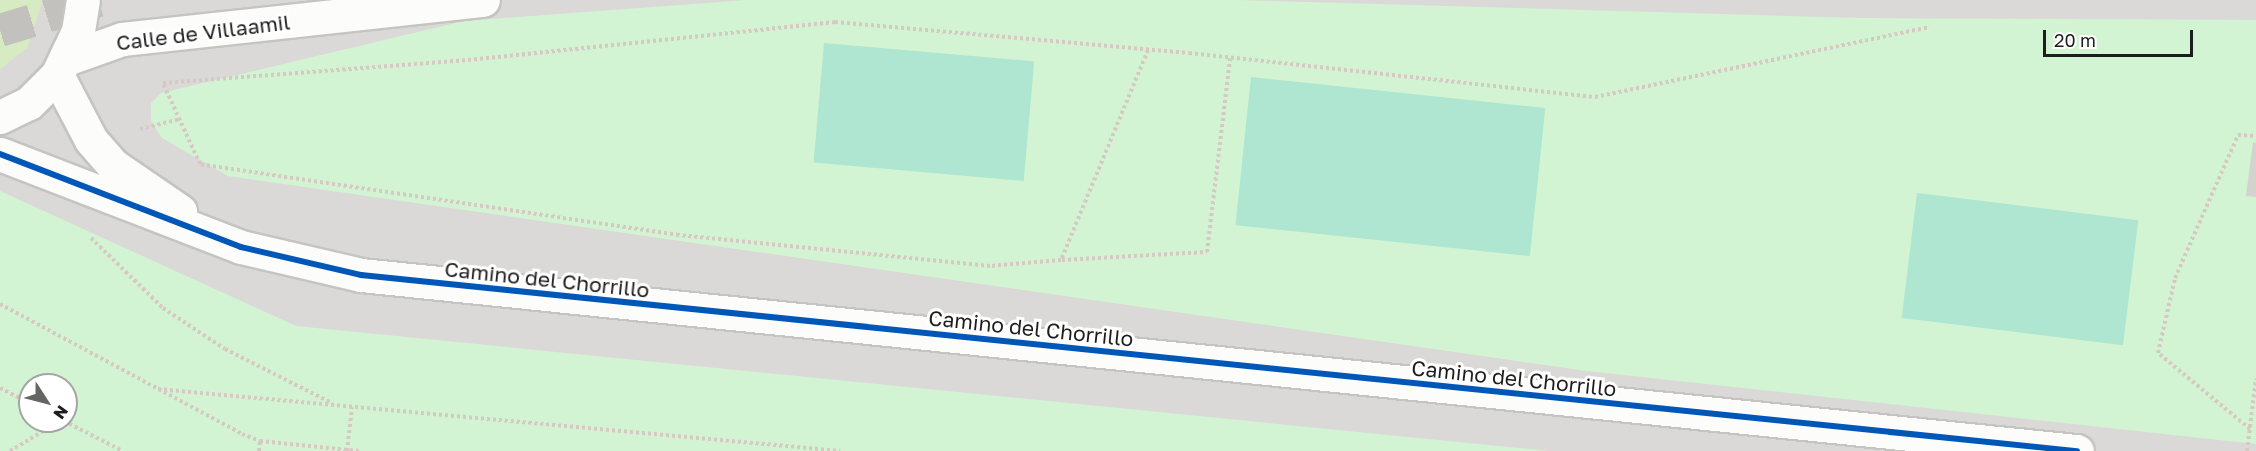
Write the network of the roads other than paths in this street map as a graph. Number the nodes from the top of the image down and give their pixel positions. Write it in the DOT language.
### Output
graph roads {
  1 [pos="83,0"];
  2 [pos="483,0"];
  3 [pos="63,66"];
  4 [pos="0,117"];
  5 [pos="0,154"];
  6 [pos="241,247"];
  7 [pos="2077,451"];
  1 -- 3 [label="street"];
  2 -- 3 [label="street, Calle de Villaamil"];
  3 -- 4 [label="street"];
  3 -- 6 [label="street, Camino del Chorrillo"];
  5 -- 6 [label="street, Camino del Chorrillo"];
  6 -- 7 [label="street, Camino del Chorrillo"];
}
